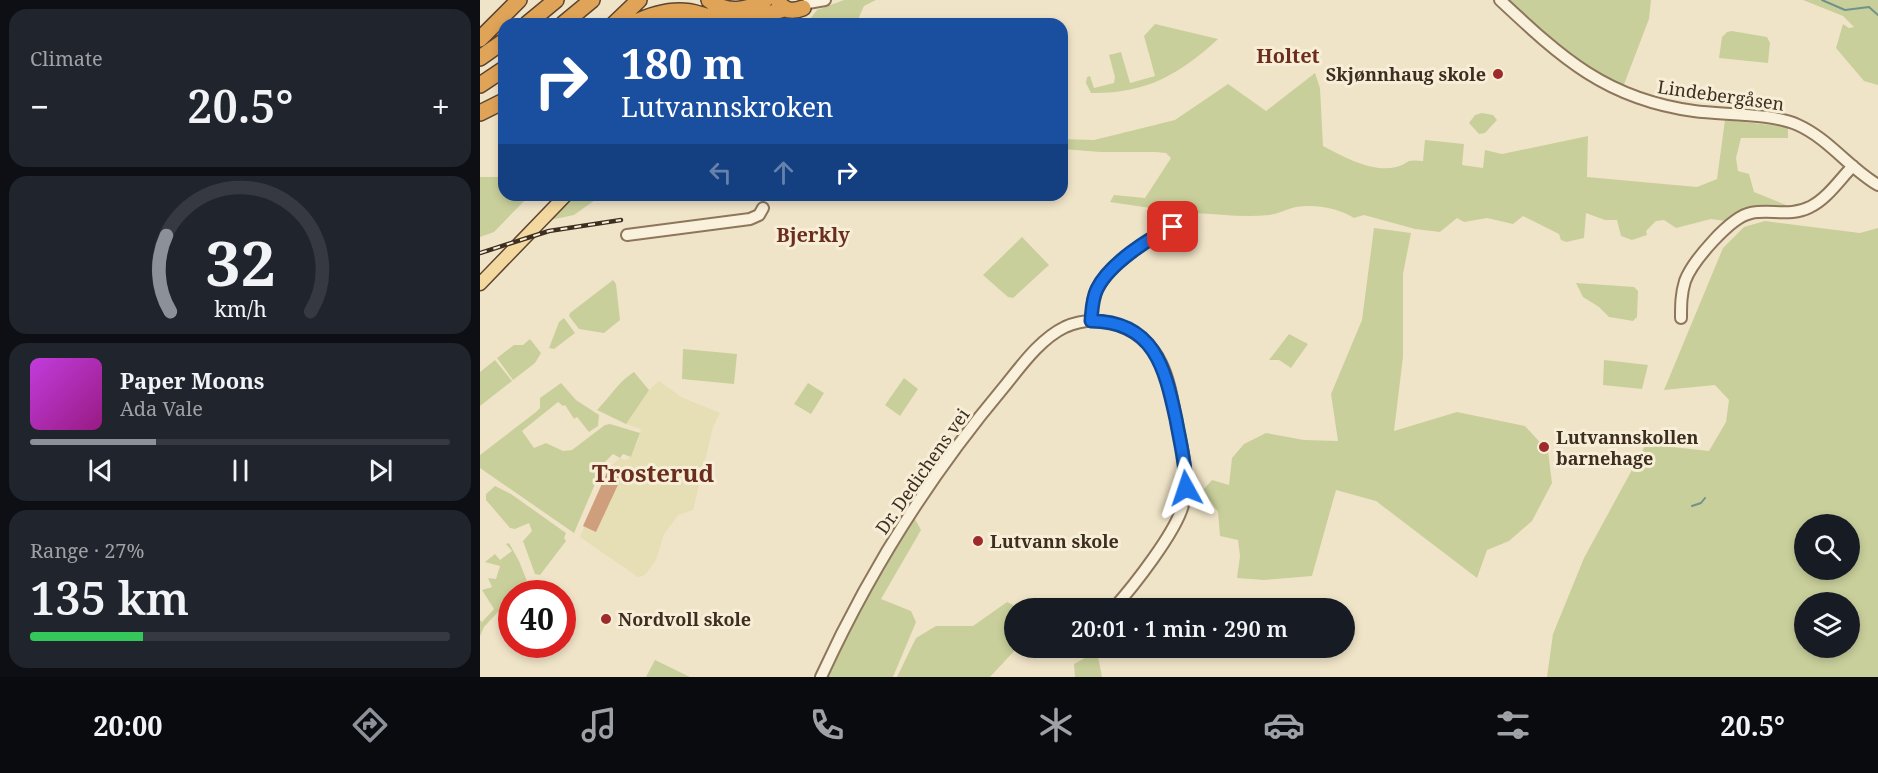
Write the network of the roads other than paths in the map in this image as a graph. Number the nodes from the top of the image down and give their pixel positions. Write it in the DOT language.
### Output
graph roads {
  1 [pos="519,0"];
  2 [pos="556,0"];
  3 [pos="592,0"];
  4 [pos="639,0"];
  5 [pos="709,0"];
  6 [pos="765,0"];
  7 [pos="825,0"];
  8 [pos="1500,0"];
  9 [pos="806,4"];
  10 [pos="783,10"];
  11 [pos="501,18"];
  12 [pos="534,18"];
  13 [pos="570,18"];
  14 [pos="620,18"];
  15 [pos="648,18"];
  16 [pos="744,18"];
  17 [pos="800,18"];
  18 [pos="498,21"];
  19 [pos="480,39"];
  20 [pos="498,45"];
  21 [pos="480,58"];
  22 [pos="498,73"];
  23 [pos="480,85"];
  24 [pos="498,104"];
  25 [pos="480,113"];
  26 [pos="1853,166"];
  27 [pos="1878,185"];
  28 [pos="561,201"];
  29 [pos="763,208"];
  30 [pos="1173,227"];
  31 [pos="627,235"];
  32 [pos="480,284"];
  33 [pos="1681,318"];
  34 [pos="1091,321"];
  35 [pos="1121,598"];
  36 [pos="821,677"];
  1 -- 11 [label="highway"];
  2 -- 12 [label="highway"];
  3 -- 13 [label="highway"];
  4 -- 14 [label="highway"];
  5 -- 16 [label="highway"];
  6 -- 16 [label="highway"];
  7 -- 9 [label="street"];
  8 -- 26 [label="street, Lindebergåsen"];
  9 -- 10 [label="highway"];
  9 -- 17 [label="highway"];
  10 -- 16 [label="highway"];
  15 -- 16 [label="highway"];
  18 -- 19 [label="highway"];
  20 -- 21 [label="highway"];
  22 -- 23 [label="highway"];
  24 -- 25 [label="highway"];
  26 -- 27 [label="street, Lindebergåsen"];
  26 -- 33 [label="street"];
  28 -- 32 [label="main road"];
  29 -- 31 [label="street"];
  30 -- 34 [label="street"];
  34 -- 35 [label="street"];
  34 -- 36 [label="street, Dr. Dedichens vei"];
}
